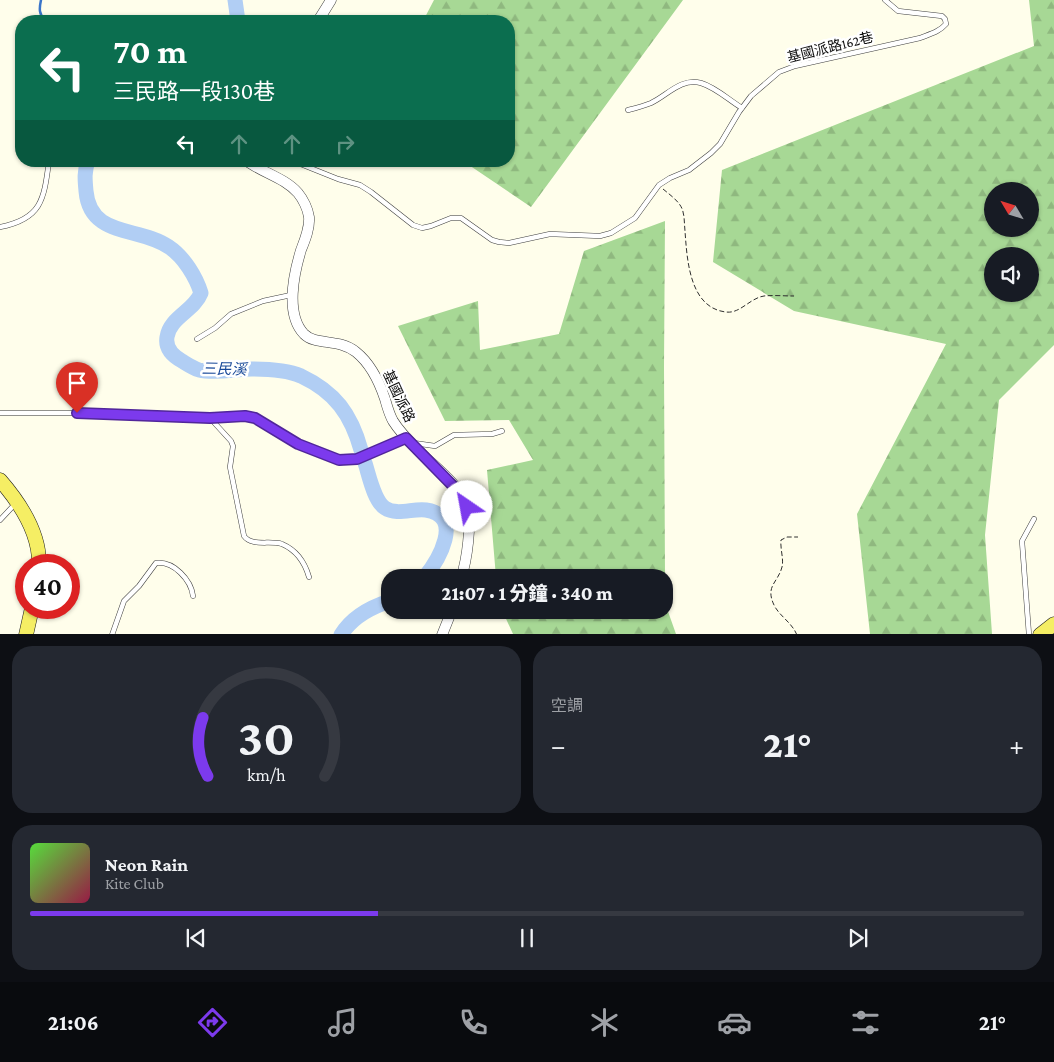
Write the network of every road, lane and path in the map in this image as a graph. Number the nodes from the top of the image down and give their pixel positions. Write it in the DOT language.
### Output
graph roads {
  1 [pos="886,0"];
  2 [pos="328,2"];
  3 [pos="321,15"];
  4 [pos="742,108"];
  5 [pos="628,110"];
  6 [pos="48,167"];
  7 [pos="258,167"];
  8 [pos="309,167"];
  9 [pos="659,185"];
  10 [pos="0,227"];
  11 [pos="293,294"];
  12 [pos="794,296"];
  13 [pos="197,339"];
  14 [pos="0,413"];
  15 [pos="210,418"];
  16 [pos="502,431"];
  17 [pos="408,440"];
  18 [pos="0,480"];
  19 [pos="17,502"];
  20 [pos="1034,519"];
  21 [pos="0,520"];
  22 [pos="798,537"];
  23 [pos="37,554"];
  24 [pos="463,569"];
  25 [pos="309,577"];
  26 [pos="193,596"];
  27 [pos="29,619"];
  28 [pos="448,619"];
  29 [pos="1054,624"];
  30 [pos="26,634"];
  31 [pos="112,634"];
  32 [pos="442,634"];
  33 [pos="797,634"];
  34 [pos="1029,634"];
  35 [pos="1040,634"];
  1 -- 4 [label="lane, 基國派路162巷"];
  2 -- 3 [label="street"];
  4 -- 5 [label="lane"];
  4 -- 9 [label="lane, 基國派路162巷"];
  6 -- 10 [label="lane"];
  7 -- 11 [label="street, 基國派路"];
  8 -- 9 [label="lane, 基國派路162巷"];
  9 -- 12 [label="path"];
  11 -- 13 [label="lane"];
  11 -- 17 [label="street, 基國派路"];
  14 -- 15 [label="lane"];
  15 -- 17 [label="lane"];
  15 -- 25 [label="lane"];
  16 -- 17 [label="lane"];
  17 -- 24 [label="street, 基國派路"];
  18 -- 19 [label="main road"];
  19 -- 21 [label="lane"];
  19 -- 23 [label="main road"];
  20 -- 34 [label="lane"];
  22 -- 33 [label="path"];
  26 -- 31 [label="lane"];
  27 -- 30 [label="main road"];
  28 -- 32 [label="street"];
  29 -- 35 [label="main road"];
}
